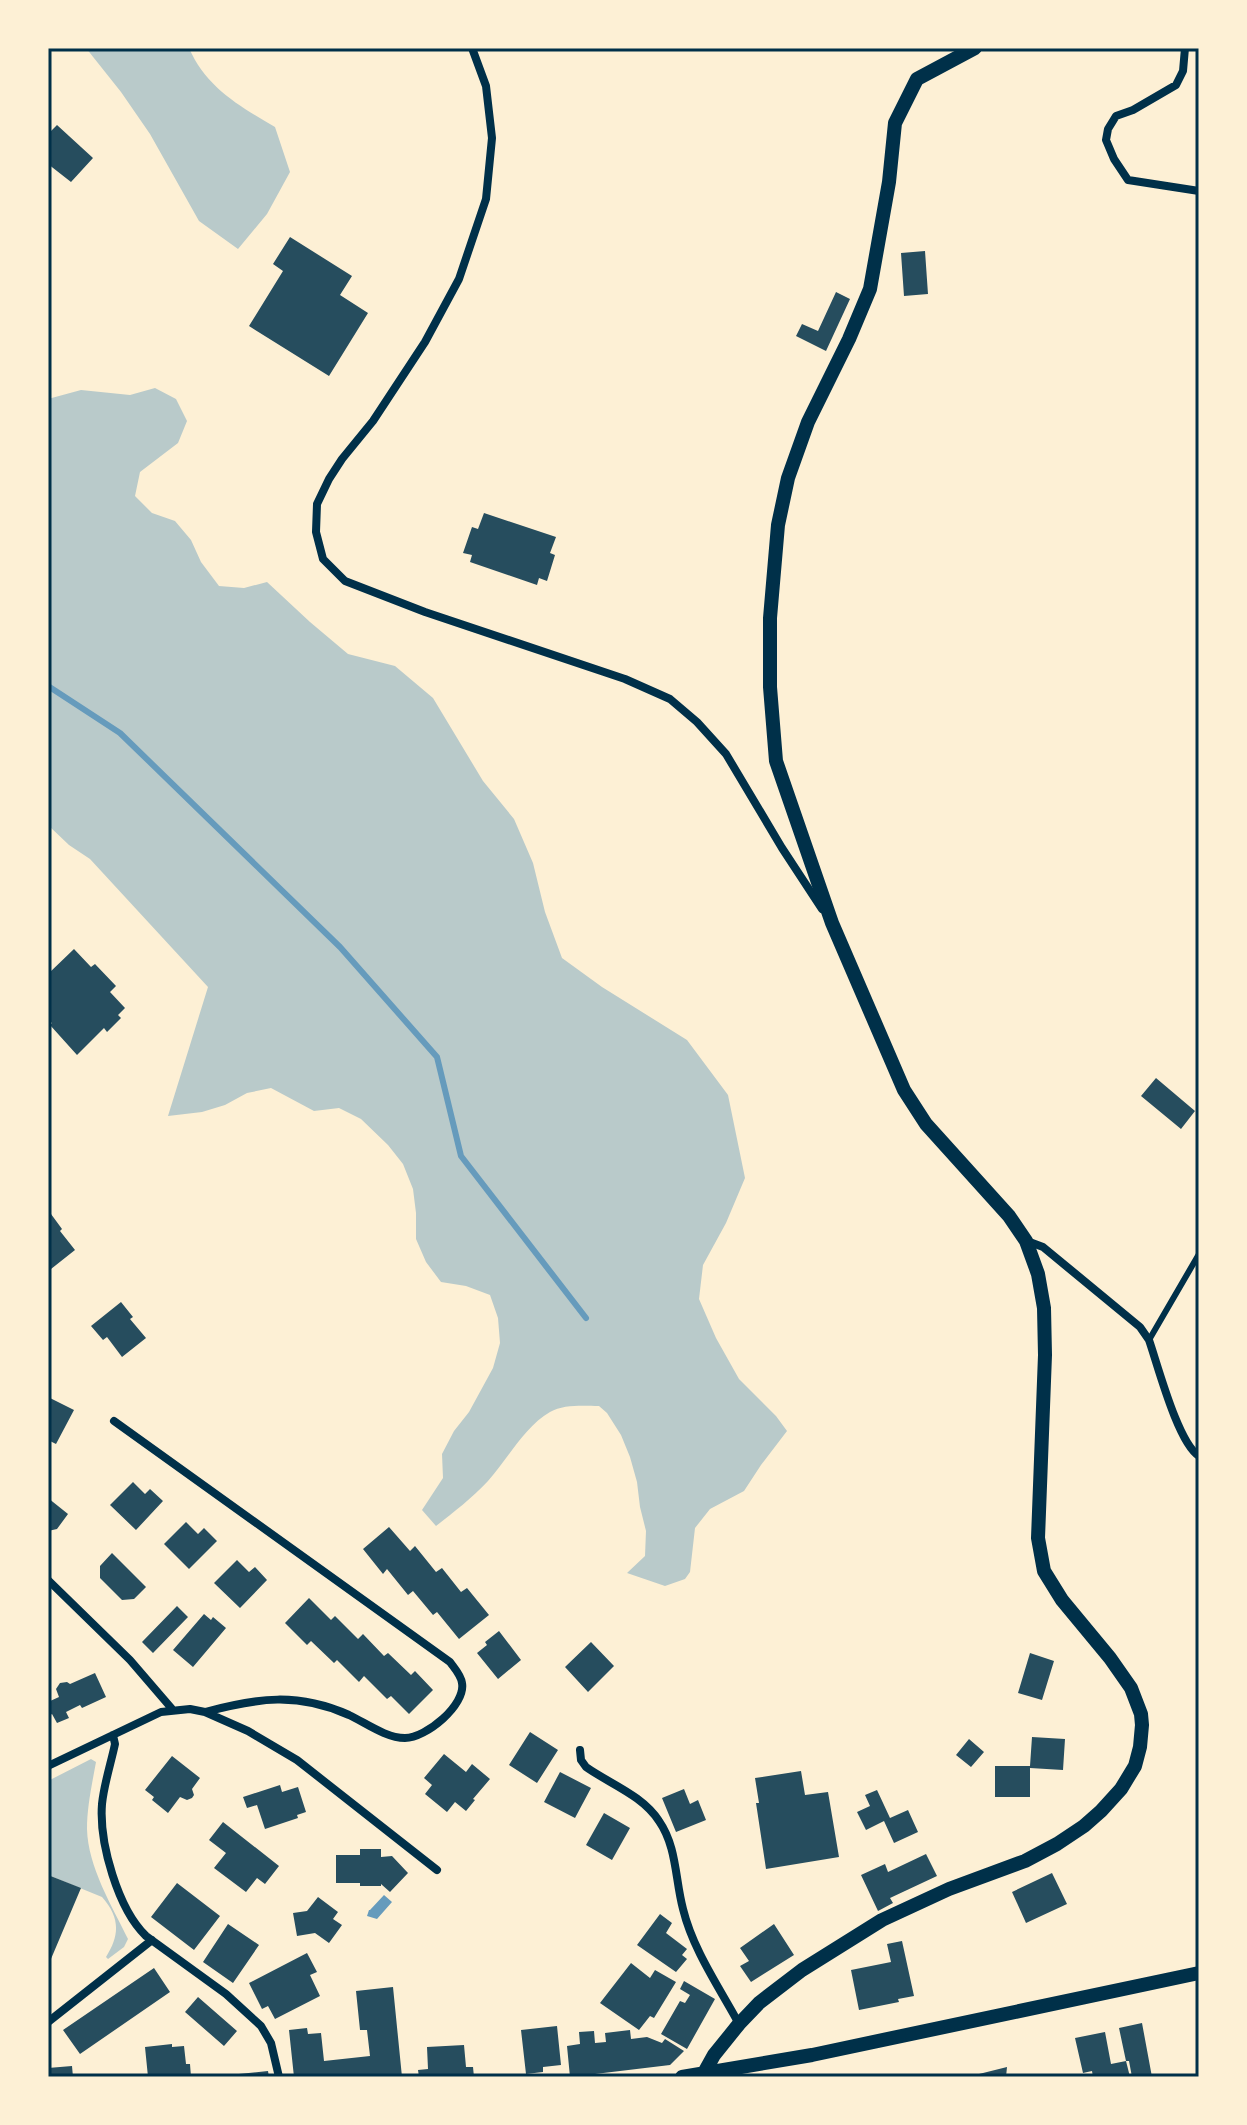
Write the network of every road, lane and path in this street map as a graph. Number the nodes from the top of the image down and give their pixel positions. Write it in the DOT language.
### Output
graph roads {
  1 [pos="472,48"];
  2 [pos="975,48"];
  3 [pos="1185,48"];
  4 [pos="1199,191"];
  5 [pos="832,923"];
  6 [pos="1026,1241"];
  7 [pos="1199,1254"];
  8 [pos="1149,1340"];
  9 [pos="114,1421"];
  10 [pos="1199,1456"];
  11 [pos="48,1580"];
  12 [pos="173,1710"];
  13 [pos="205,1712"];
  14 [pos="113,1735"];
  15 [pos="580,1750"];
  16 [pos="48,1766"];
  17 [pos="437,1870"];
  18 [pos="152,1940"];
  19 [pos="1199,1973"];
  20 [pos="48,2022"];
  21 [pos="739,2024"];
  22 [pos="704,2073"];
  23 [pos="279,2077"];
  24 [pos="682,2077"];
  1 -- 5 [label="street"];
  2 -- 5 [label="street"];
  3 -- 4 [label="street"];
  5 -- 6 [label="street"];
  6 -- 8 [label="street"];
  6 -- 21 [label="street"];
  7 -- 8 [label="lane"];
  8 -- 10 [label="street"];
  9 -- 13 [label="street"];
  11 -- 12 [label="street"];
  12 -- 13 [label="street"];
  12 -- 14 [label="street"];
  13 -- 17 [label="street"];
  14 -- 16 [label="street"];
  14 -- 18 [label="street"];
  15 -- 21 [label="street"];
  18 -- 20 [label="street"];
  18 -- 23 [label="street"];
  19 -- 22 [label="street"];
  21 -- 22 [label="street"];
  22 -- 24 [label="street"];
}
